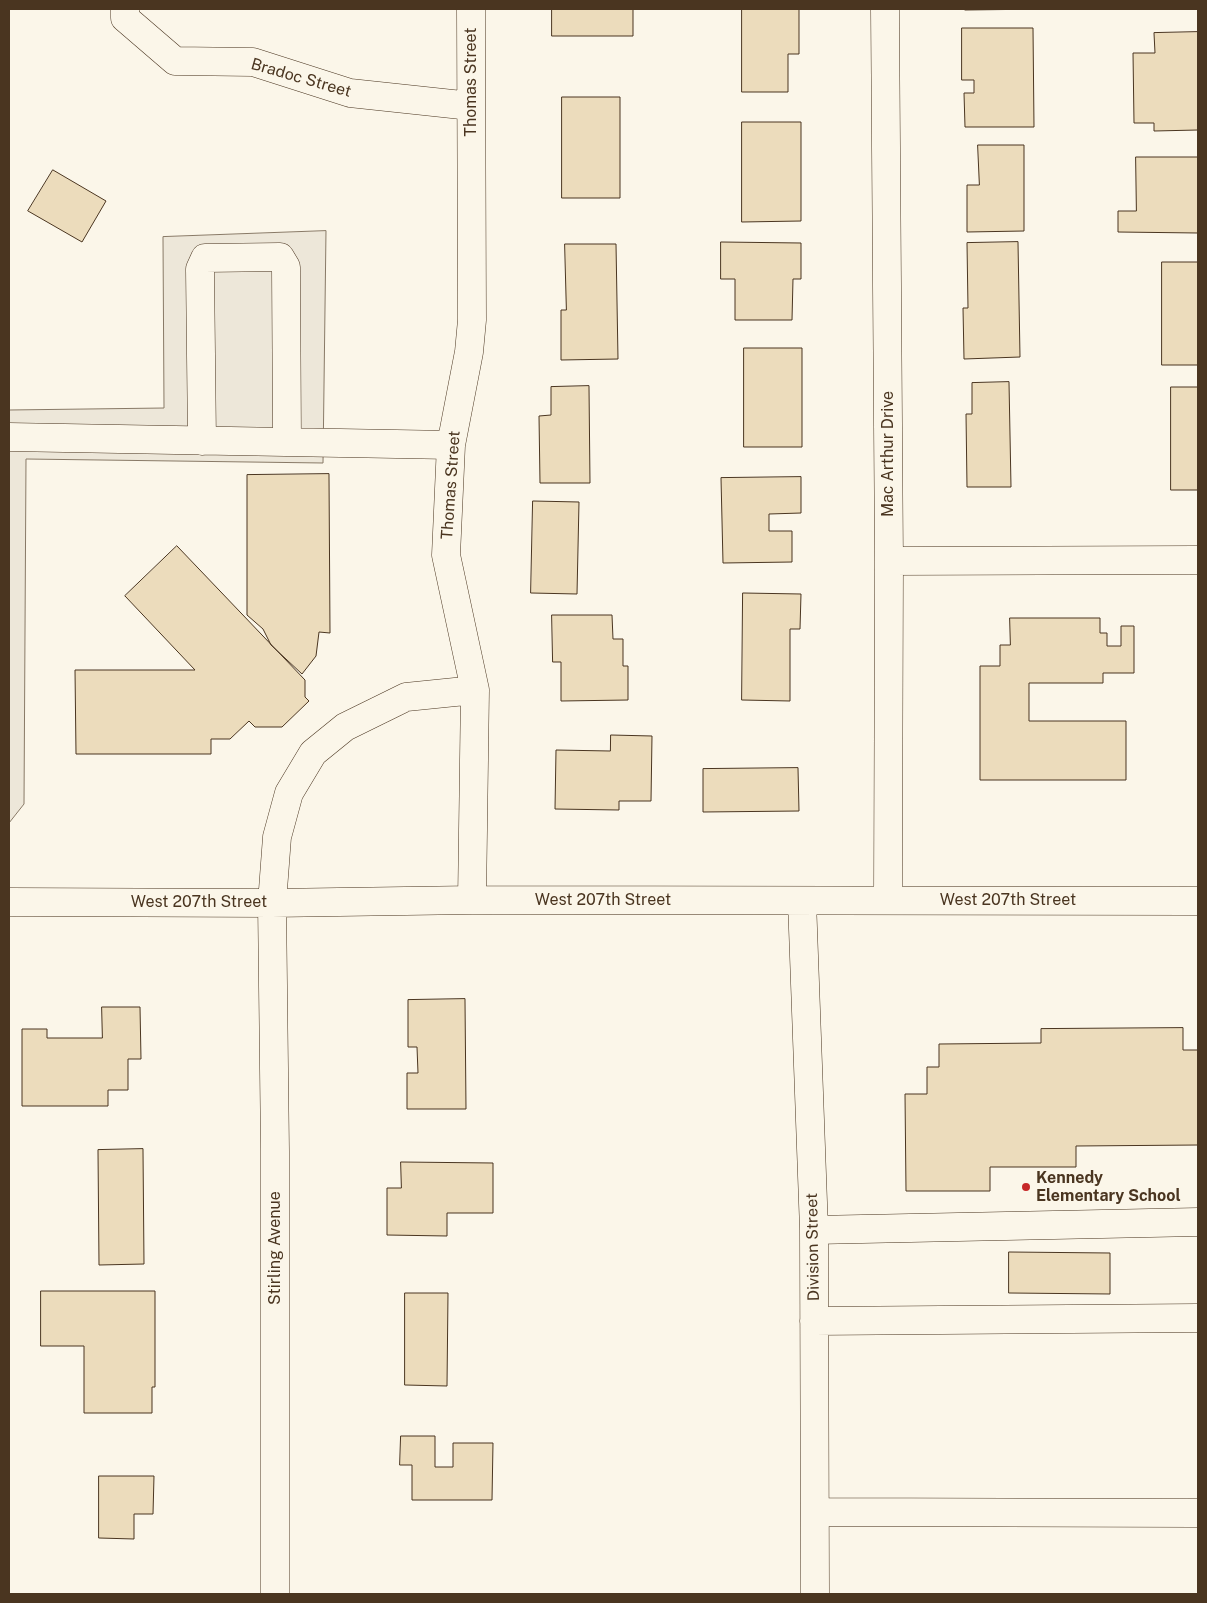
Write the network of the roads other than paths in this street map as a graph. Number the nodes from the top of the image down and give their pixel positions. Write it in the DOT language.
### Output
graph roads {
  1 [pos="125,9"];
  2 [pos="471,9"];
  3 [pos="885,9"];
  4 [pos="471,106"];
  5 [pos="9,437"];
  6 [pos="202,440"];
  7 [pos="287,442"];
  8 [pos="451,445"];
  9 [pos="889,560"];
  10 [pos="1198,560"];
  11 [pos="475,690"];
  12 [pos="472,900"];
  13 [pos="888,900"];
  14 [pos="802,901"];
  15 [pos="1198,901"];
  16 [pos="9,902"];
  17 [pos="272,903"];
  18 [pos="1198,1222"];
  19 [pos="814,1230"];
  20 [pos="1198,1318"];
  21 [pos="814,1321"];
  22 [pos="815,1512"];
  23 [pos="1198,1513"];
  24 [pos="275,1594"];
  25 [pos="815,1594"];
  1 -- 4 [label="street, Bradoc Street"];
  2 -- 4 [label="street, Thomas Street"];
  3 -- 9 [label="street, Mac Arthur Drive"];
  4 -- 8 [label="street, Thomas Street"];
  5 -- 6 [label="street"];
  6 -- 7 [label="street"];
  6 -- 7 [label="street"];
  7 -- 8 [label="street"];
  8 -- 11 [label="street, Thomas Street"];
  9 -- 10 [label="street"];
  9 -- 13 [label="street, Mac Arthur Drive"];
  11 -- 12 [label="street, Thomas Street"];
  11 -- 17 [label="street, Stirling Avenue"];
  12 -- 14 [label="street, West 207th Street"];
  12 -- 17 [label="street, West 207th Street"];
  13 -- 14 [label="street, West 207th Street"];
  13 -- 15 [label="street, West 207th Street"];
  14 -- 19 [label="street, Division Street"];
  16 -- 17 [label="street, West 207th Street"];
  17 -- 24 [label="street, Stirling Avenue"];
  18 -- 19 [label="street"];
  19 -- 21 [label="street, Division Street"];
  20 -- 21 [label="street"];
  21 -- 22 [label="street, Division Street"];
  22 -- 23 [label="street"];
  22 -- 25 [label="street, Division Street"];
}
